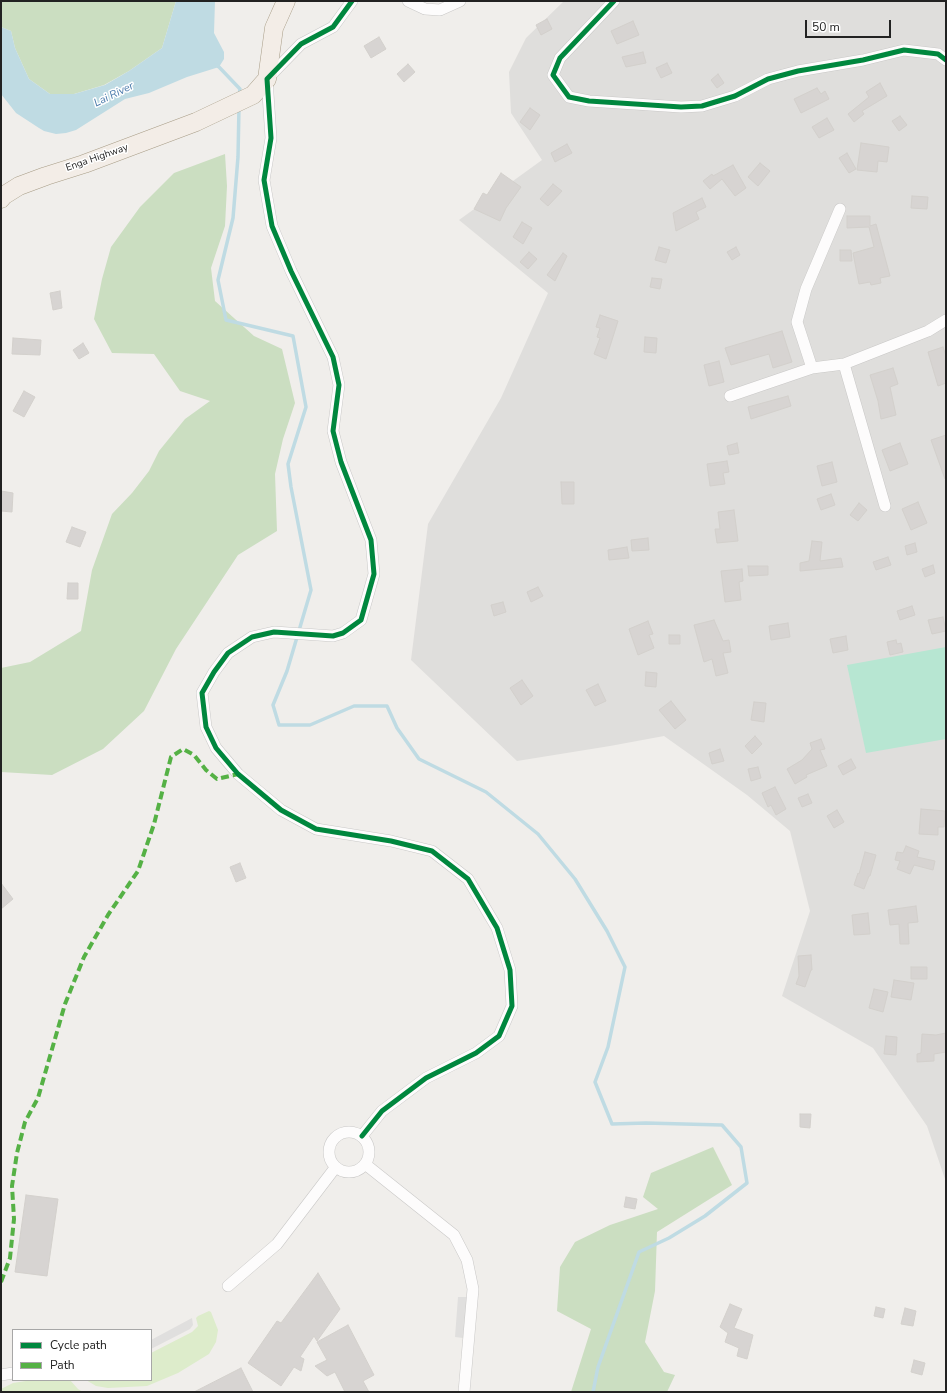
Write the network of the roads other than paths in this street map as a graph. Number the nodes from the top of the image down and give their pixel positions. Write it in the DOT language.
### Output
graph roads {
  1 [pos="286,1"];
  2 [pos="352,1"];
  3 [pos="408,1"];
  4 [pos="460,1"];
  5 [pos="614,1"];
  6 [pos="946,60"];
  7 [pos="267,79"];
  8 [pos="1,198"];
  9 [pos="840,210"];
  10 [pos="946,320"];
  11 [pos="844,364"];
  12 [pos="812,368"];
  13 [pos="730,396"];
  14 [pos="885,506"];
  15 [pos="362,1136"];
  16 [pos="365,1164"];
  17 [pos="336,1168"];
  18 [pos="228,1286"];
  19 [pos="12,1373"];
  20 [pos="1,1375"];
  21 [pos="464,1392"];
  1 -- 7 [label="main road"];
  2 -- 7 [label="street"];
  3 -- 4 [label="street"];
  5 -- 6 [label="street"];
  7 -- 8 [label="main road, Enga Highway"];
  7 -- 15 [label="street"];
  9 -- 12 [label="street"];
  10 -- 11 [label="street"];
  11 -- 12 [label="street"];
  11 -- 14 [label="street"];
  12 -- 13 [label="street"];
  15 -- 16 [label="street"];
  15 -- 17 [label="street"];
  16 -- 17 [label="street"];
  16 -- 21 [label="street"];
  17 -- 18 [label="street"];
  19 -- 20 [label="street"];
}
